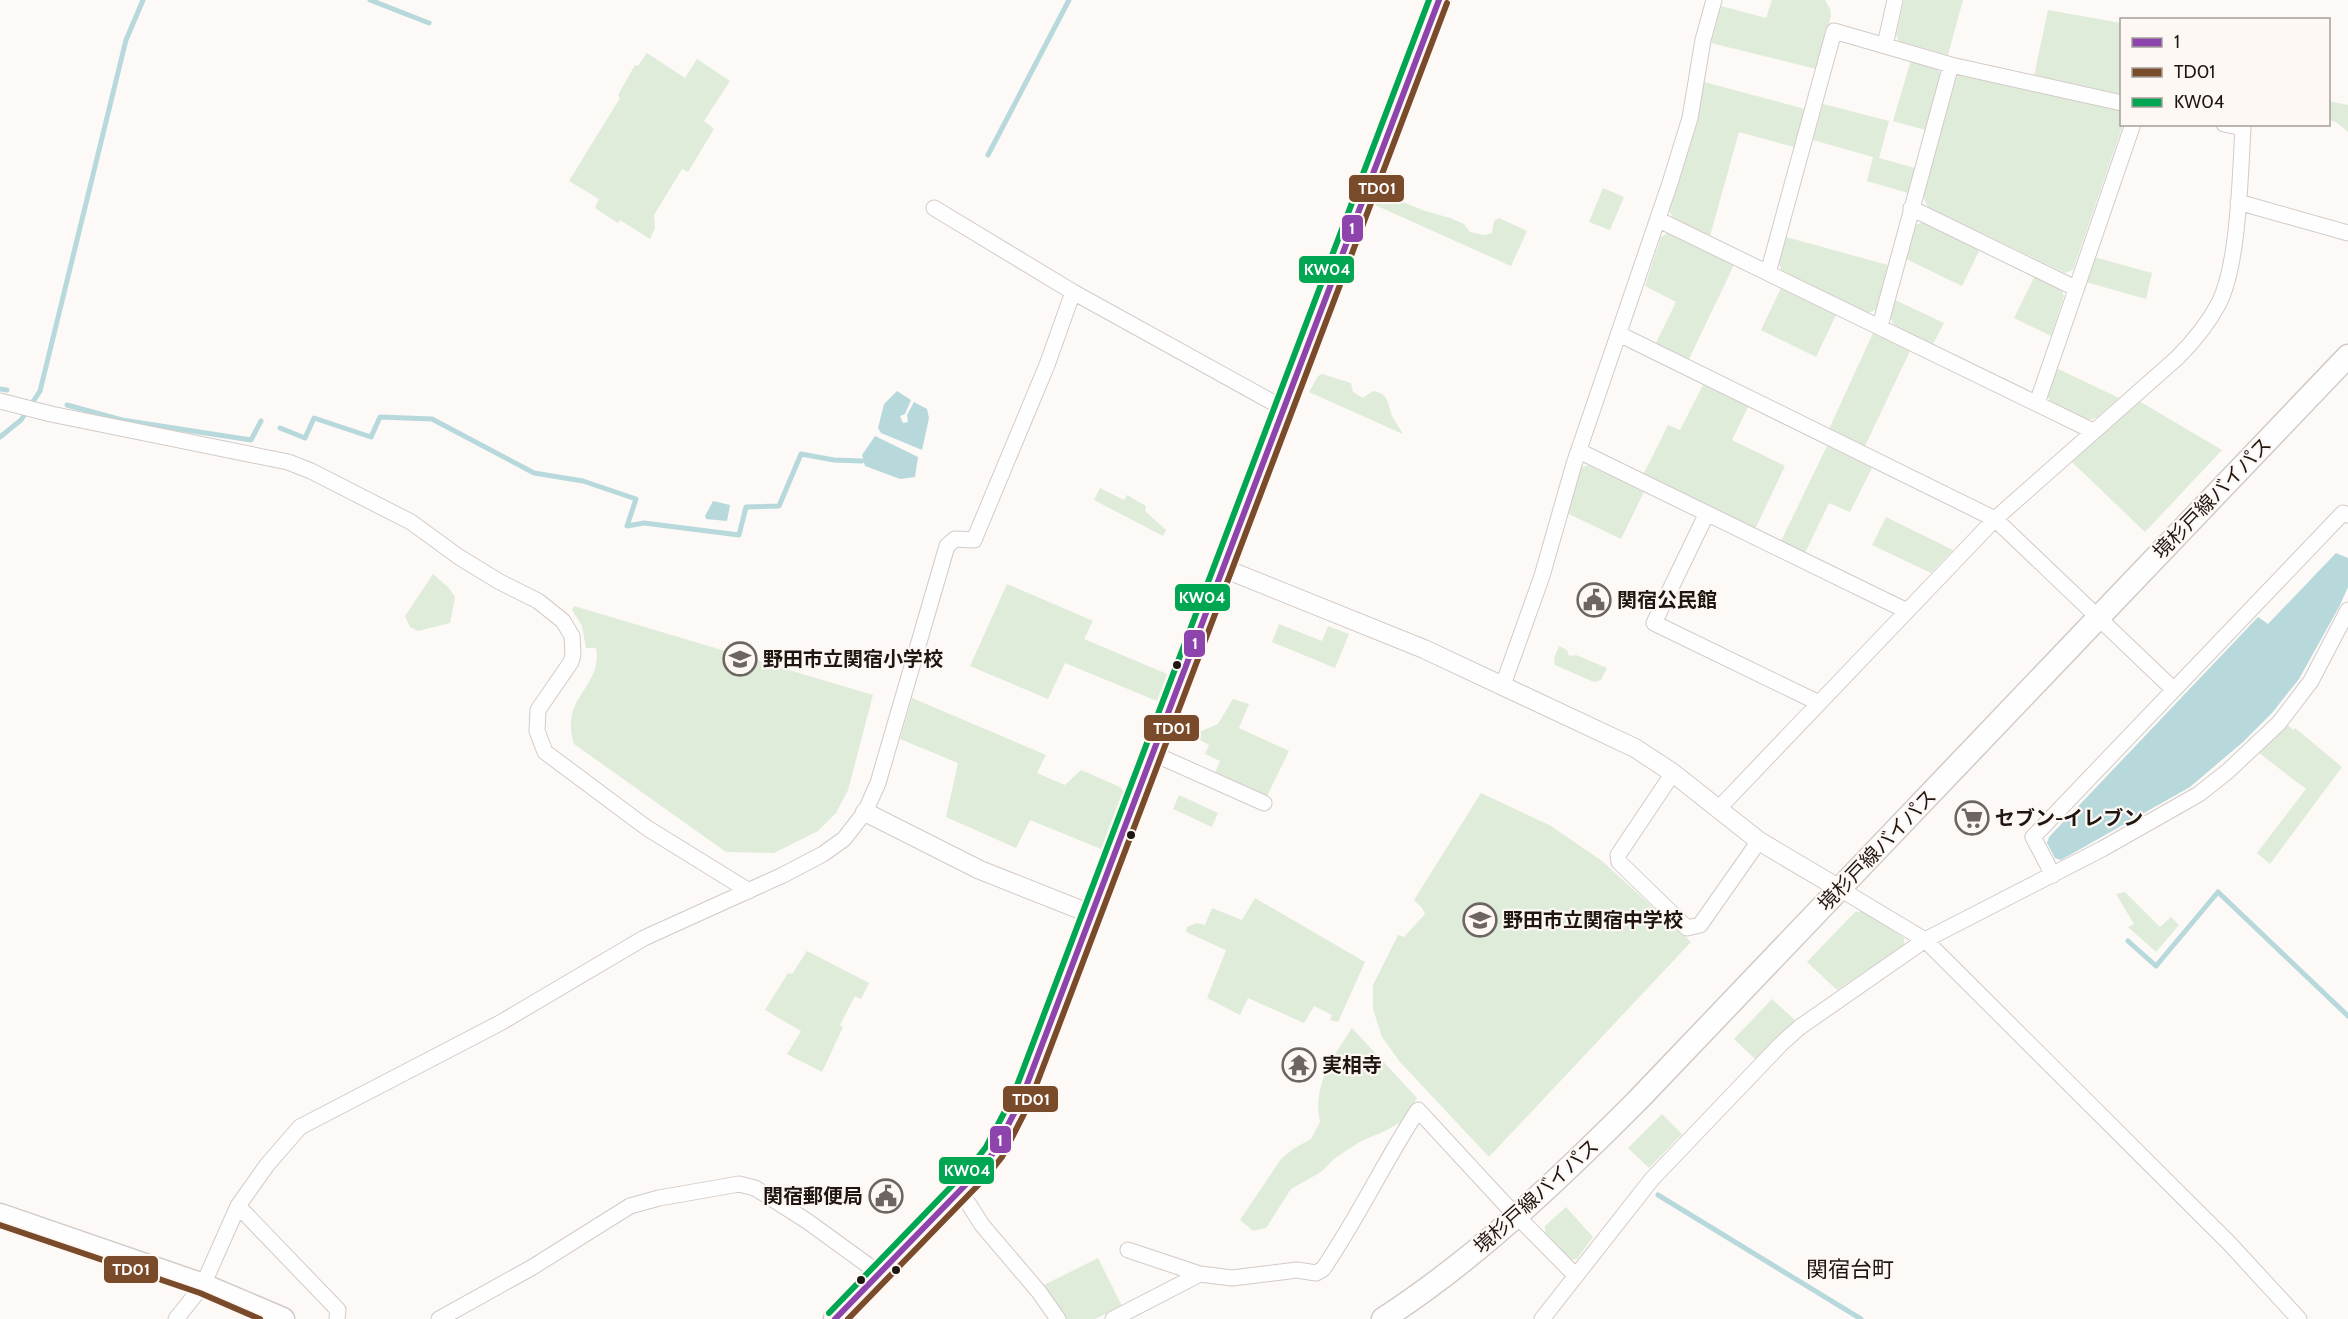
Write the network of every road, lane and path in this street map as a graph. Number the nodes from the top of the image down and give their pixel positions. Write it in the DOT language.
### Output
graph roads {
  1 [pos="1439,0"];
  2 [pos="1713,0"];
  3 [pos="1896,0"];
  4 [pos="1885,45"];
  5 [pos="1951,65"];
  6 [pos="2120,103"];
  7 [pos="2132,126"];
  8 [pos="2234,126"];
  9 [pos="2238,202"];
  10 [pos="934,208"];
  11 [pos="1911,208"];
  12 [pos="1659,220"];
  13 [pos="2348,233"];
  14 [pos="1768,273"];
  15 [pos="2075,288"];
  16 [pos="1073,292"];
  17 [pos="1880,326"];
  18 [pos="1619,334"];
  19 [pos="2348,356"];
  20 [pos="0,401"];
  21 [pos="2037,403"];
  22 [pos="1283,408"];
  23 [pos="2093,431"];
  24 [pos="1579,451"];
  25 [pos="1706,515"];
  26 [pos="2348,515"];
  27 [pos="1995,519"];
  28 [pos="1223,568"];
  29 [pos="2348,610"];
  30 [pos="1907,611"];
  31 [pos="2099,618"];
  32 [pos="1503,685"];
  33 [pos="2173,689"];
  34 [pos="1819,703"];
  35 [pos="1152,753"];
  36 [pos="1673,773"];
  37 [pos="1264,803"];
  38 [pos="1719,808"];
  39 [pos="865,812"];
  40 [pos="1759,841"];
  41 [pos="2053,875"];
  42 [pos="1839,889"];
  43 [pos="749,891"];
  44 [pos="1091,914"];
  45 [pos="1925,940"];
  46 [pos="961,1192"];
  47 [pos="238,1206"];
  48 [pos="0,1215"];
  49 [pos="1516,1216"];
  50 [pos="1128,1250"];
  51 [pos="880,1274"];
  52 [pos="1200,1274"];
  53 [pos="1575,1275"];
  54 [pos="202,1285"];
  55 [pos="176,1319"];
  56 [pos="283,1319"];
  57 [pos="337,1319"];
  58 [pos="439,1319"];
  59 [pos="835,1319"];
  60 [pos="1058,1319"];
  61 [pos="1113,1319"];
  62 [pos="1383,1319"];
  63 [pos="1542,1319"];
  64 [pos="2299,1319"];
  1 -- 22 [label="main road"];
  2 -- 12 [label="street"];
  3 -- 4 [label="street"];
  4 -- 5 [label="street"];
  4 -- 14 [label="street"];
  5 -- 6 [label="street"];
  5 -- 11 [label="street"];
  7 -- 15 [label="street"];
  8 -- 9 [label="street"];
  9 -- 13 [label="street"];
  9 -- 23 [label="street"];
  10 -- 16 [label="street"];
  11 -- 15 [label="street"];
  11 -- 17 [label="street"];
  12 -- 14 [label="street"];
  12 -- 18 [label="street"];
  14 -- 17 [label="street"];
  15 -- 21 [label="street"];
  16 -- 22 [label="street"];
  16 -- 39 [label="street"];
  17 -- 21 [label="street"];
  18 -- 24 [label="street"];
  18 -- 27 [label="street"];
  19 -- 31 [label="main road, 境杉戸線バイパス"];
  20 -- 43 [label="street"];
  21 -- 23 [label="street"];
  22 -- 28 [label="main road"];
  23 -- 27 [label="street"];
  24 -- 25 [label="street"];
  24 -- 32 [label="street"];
  25 -- 30 [label="street"];
  25 -- 34 [label="street"];
  26 -- 33 [label="street"];
  27 -- 30 [label="street"];
  27 -- 31 [label="street"];
  28 -- 32 [label="street"];
  28 -- 35 [label="main road"];
  29 -- 41 [label="street"];
  30 -- 34 [label="street"];
  31 -- 33 [label="street"];
  31 -- 42 [label="main road, 境杉戸線バイパス"];
  32 -- 36 [label="street"];
  33 -- 41 [label="street"];
  34 -- 38 [label="street"];
  35 -- 37 [label="street"];
  35 -- 44 [label="main road"];
  36 -- 38 [label="street"];
  36 -- 40 [label="street"];
  38 -- 40 [label="street"];
  39 -- 43 [label="street"];
  39 -- 44 [label="street"];
  40 -- 42 [label="street"];
  41 -- 45 [label="street"];
  42 -- 45 [label="street"];
  42 -- 49 [label="main road, 境杉戸線バイパス"];
  43 -- 47 [label="street"];
  44 -- 46 [label="main road"];
  45 -- 53 [label="street"];
  45 -- 64 [label="street"];
  46 -- 51 [label="main road"];
  46 -- 60 [label="street"];
  47 -- 54 [label="street"];
  47 -- 57 [label="street"];
  48 -- 54 [label="main road"];
  49 -- 52 [label="street"];
  49 -- 53 [label="street"];
  49 -- 62 [label="main road, 境杉戸線バイパス"];
  50 -- 52 [label="street"];
  51 -- 58 [label="street"];
  51 -- 59 [label="main road"];
  52 -- 61 [label="street"];
  53 -- 63 [label="street"];
  54 -- 55 [label="street"];
  54 -- 56 [label="main road"];
}
